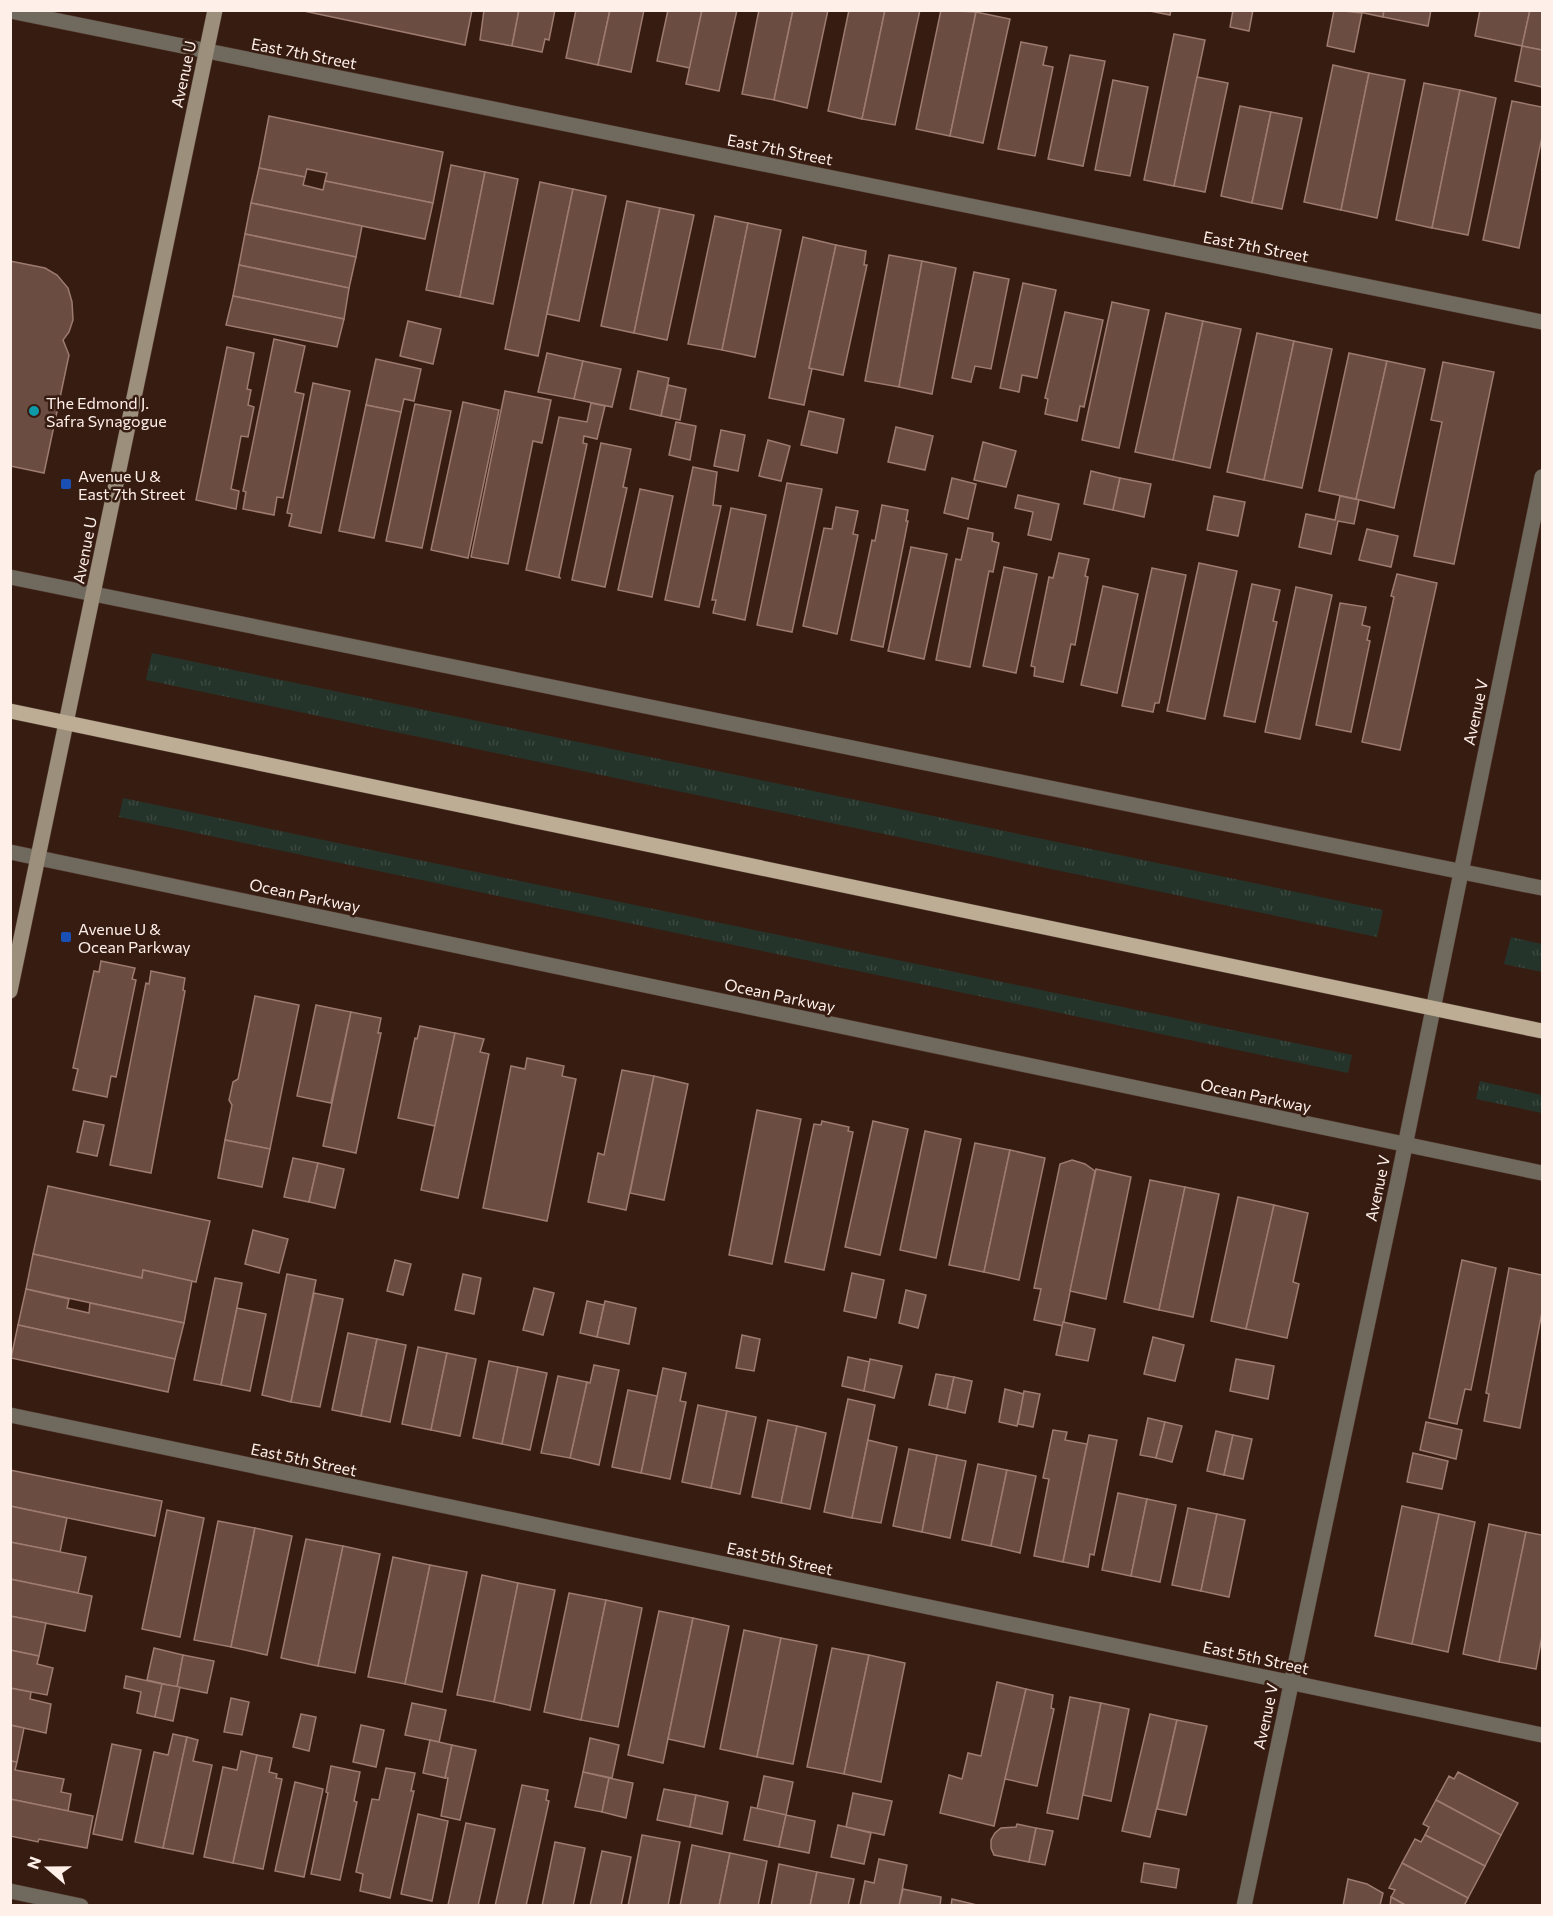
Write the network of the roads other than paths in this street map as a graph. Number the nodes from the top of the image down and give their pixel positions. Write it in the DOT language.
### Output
graph roads {
  1 [pos="215,10"];
  2 [pos="10,11"];
  3 [pos="206,51"];
  4 [pos="1542,322"];
  5 [pos="1542,477"];
  6 [pos="10,577"];
  7 [pos="93,593"];
  8 [pos="10,711"];
  9 [pos="66,723"];
  10 [pos="10,852"];
  11 [pos="38,858"];
  12 [pos="1460,871"];
  13 [pos="1542,888"];
  14 [pos="10,991"];
  15 [pos="1433,1008"];
  16 [pos="1542,1031"];
  17 [pos="1405,1144"];
  18 [pos="1542,1173"];
  19 [pos="10,1415"];
  20 [pos="1291,1683"];
  21 [pos="1542,1735"];
  22 [pos="10,1891"];
  23 [pos="81,1905"];
  24 [pos="1244,1905"];
  1 -- 3 [label="main road, Avenue U"];
  2 -- 3 [label="street, East 7th Street"];
  3 -- 4 [label="street, East 7th Street"];
  3 -- 7 [label="main road, Avenue U"];
  5 -- 12 [label="street, Avenue V"];
  6 -- 7 [label="street"];
  7 -- 9 [label="main road, Avenue U"];
  7 -- 12 [label="street"];
  8 -- 9 [label="main road"];
  9 -- 11 [label="main road, Avenue U"];
  9 -- 15 [label="main road"];
  10 -- 11 [label="street, Ocean Parkway"];
  11 -- 14 [label="main road, Avenue U"];
  11 -- 17 [label="street, Ocean Parkway"];
  12 -- 13 [label="street"];
  12 -- 15 [label="street, Avenue V"];
  15 -- 16 [label="main road"];
  15 -- 17 [label="street, Avenue V"];
  17 -- 18 [label="street, Ocean Parkway"];
  17 -- 20 [label="street, Avenue V"];
  19 -- 20 [label="street, East 5th Street"];
  20 -- 21 [label="street, East 5th Street"];
  20 -- 24 [label="street, Avenue V"];
  22 -- 23 [label="street"];
}
